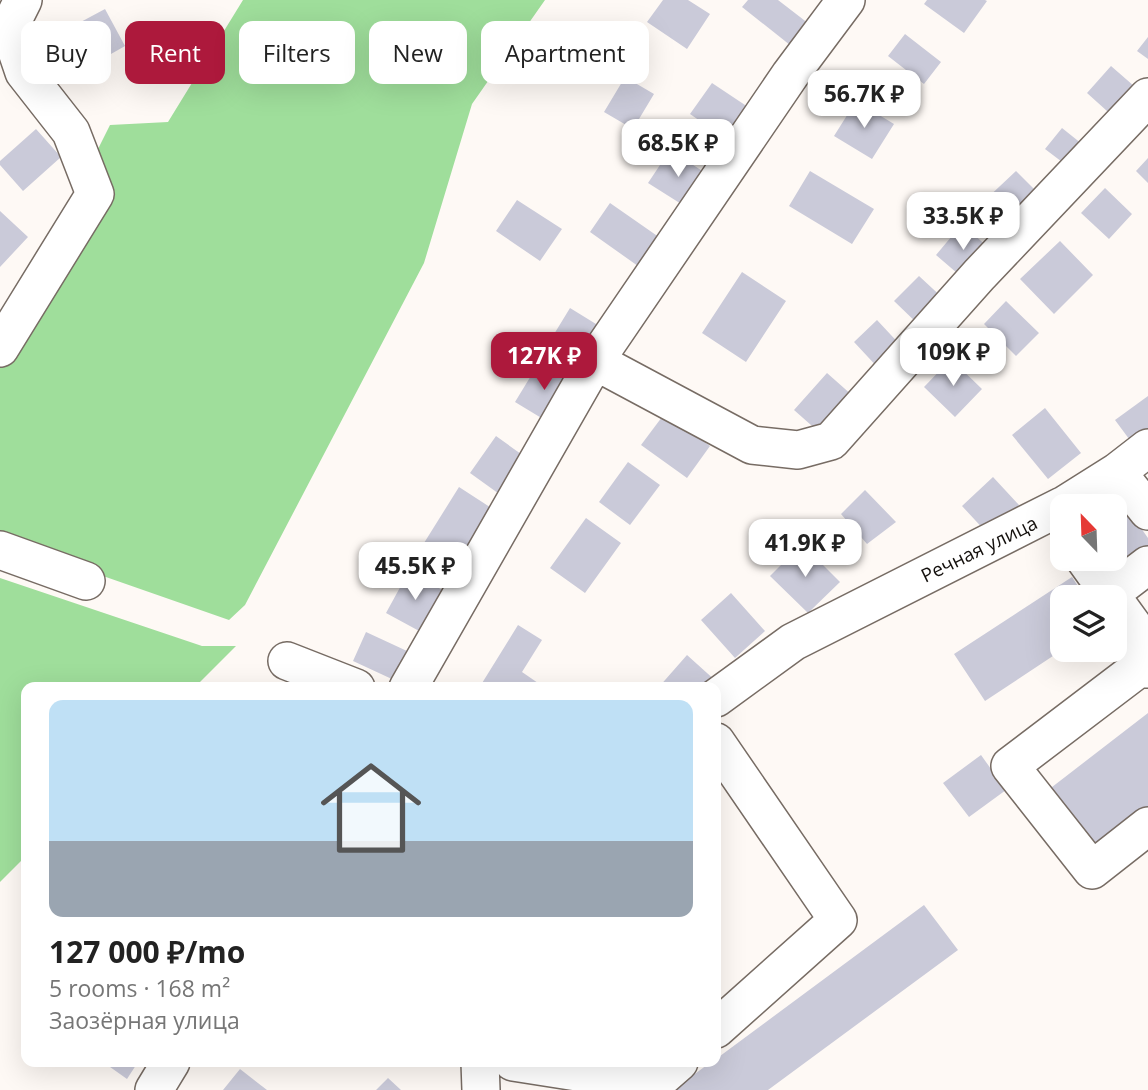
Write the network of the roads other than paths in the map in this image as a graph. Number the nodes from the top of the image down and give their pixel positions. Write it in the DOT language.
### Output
graph roads {
  1 [pos="846,0"];
  2 [pos="11,22"];
  3 [pos="1148,97"];
  4 [pos="0,348"];
  5 [pos="595,361"];
  6 [pos="1148,449"];
  7 [pos="1117,472"];
  8 [pos="1087,494"];
  9 [pos="1148,511"];
  10 [pos="1050,519"];
  11 [pos="0,550"];
  12 [pos="1148,565"];
  13 [pos="86,581"];
  14 [pos="1126,585"];
  15 [pos="1127,618"];
  16 [pos="287,661"];
  17 [pos="1143,668"];
  18 [pos="341,682"];
  19 [pos="411,682"];
  20 [pos="721,694"];
  21 [pos="721,749"];
  22 [pos="1148,826"];
  23 [pos="721,1025"];
  24 [pos="168,1067"];
  25 [pos="480,1067"];
  26 [pos="545,1067"];
  27 [pos="673,1067"];
  28 [pos="154,1090"];
  29 [pos="481,1090"];
  1 -- 5 [label="street"];
  2 -- 4 [label="street"];
  3 -- 5 [label="street"];
  5 -- 19 [label="street"];
  6 -- 7 [label="street, Речная улица"];
  7 -- 8 [label="street, Речная улица"];
  7 -- 9 [label="street"];
  10 -- 20 [label="street, Речная улица"];
  11 -- 13 [label="street"];
  12 -- 14 [label="street"];
  15 -- 17 [label="street"];
  16 -- 18 [label="street"];
  17 -- 22 [label="street"];
  21 -- 23 [label="street"];
  24 -- 28 [label="street"];
  25 -- 29 [label="street"];
  26 -- 27 [label="street"];
}
